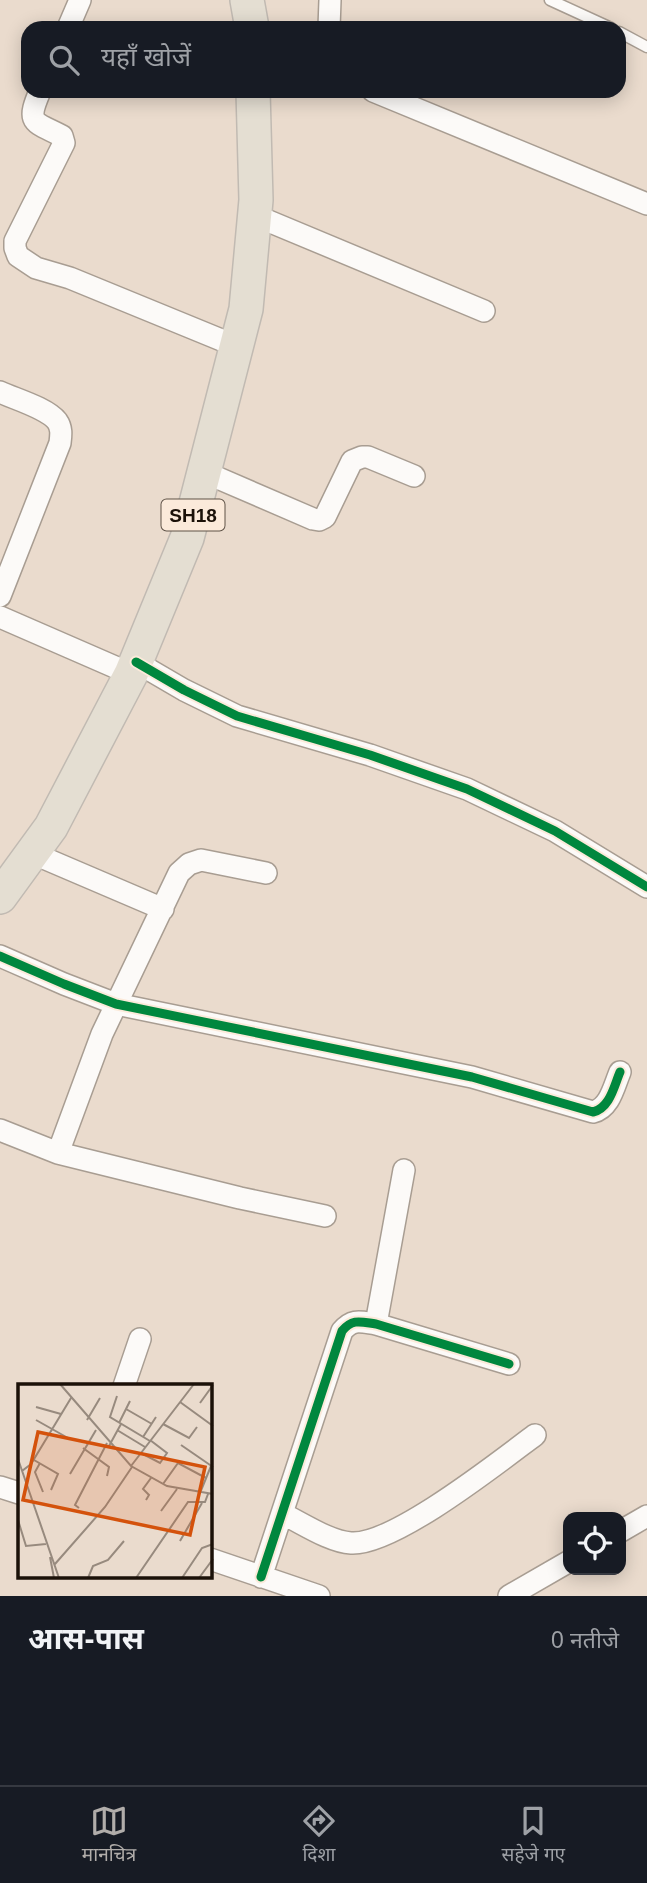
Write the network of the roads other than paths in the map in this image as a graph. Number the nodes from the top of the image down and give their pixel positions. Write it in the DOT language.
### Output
graph roads {
  1 [pos="80,0"];
  2 [pos="247,0"];
  3 [pos="330,0"];
  4 [pos="550,0"];
  5 [pos="71,21"];
  6 [pos="251,21"];
  7 [pos="330,21"];
  8 [pos="596,21"];
  9 [pos="626,36"];
  10 [pos="647,47"];
  11 [pos="37,98"];
  12 [pos="253,98"];
  13 [pos="390,98"];
  14 [pos="647,204"];
  15 [pos="254,215"];
  16 [pos="484,311"];
  17 [pos="236,346"];
  18 [pos="0,392"];
  19 [pos="204,472"];
  20 [pos="414,476"];
  21 [pos="0,596"];
  22 [pos="0,617"];
  23 [pos="134,668"];
  24 [pos="32,853"];
  25 [pos="266,873"];
  26 [pos="647,887"];
  27 [pos="0,897"];
  28 [pos="163,909"];
  29 [pos="0,956"];
  30 [pos="116,1004"];
  31 [pos="620,1072"];
  32 [pos="0,1130"];
  33 [pos="58,1153"];
  34 [pos="404,1170"];
  35 [pos="325,1216"];
  36 [pos="376,1324"];
  37 [pos="139,1339"];
  38 [pos="509,1364"];
  39 [pos="125,1384"];
  40 [pos="535,1435"];
  41 [pos="0,1487"];
  42 [pos="18,1493"];
  43 [pos="282,1514"];
  44 [pos="647,1516"];
  45 [pos="626,1528"];
  46 [pos="212,1560"];
  47 [pos="563,1565"];
  48 [pos="261,1577"];
  49 [pos="318,1596"];
  50 [pos="509,1596"];
  1 -- 5 [label="street"];
  2 -- 6 [label="main road"];
  3 -- 7 [label="street"];
  4 -- 8 [label="lane"];
  9 -- 10 [label="lane"];
  11 -- 17 [label="street"];
  12 -- 15 [label="main road, SH18"];
  13 -- 14 [label="street"];
  15 -- 16 [label="street"];
  15 -- 17 [label="main road, SH18"];
  17 -- 19 [label="main road, SH18"];
  18 -- 21 [label="street"];
  19 -- 20 [label="street"];
  19 -- 23 [label="main road, SH18"];
  22 -- 23 [label="street"];
  23 -- 24 [label="main road, SH18"];
  23 -- 26 [label="street"];
  24 -- 27 [label="main road, SH18"];
  24 -- 28 [label="street"];
  25 -- 28 [label="street"];
  28 -- 30 [label="street"];
  29 -- 30 [label="street"];
  30 -- 31 [label="street"];
  30 -- 33 [label="street"];
  32 -- 33 [label="street"];
  33 -- 35 [label="street"];
  34 -- 36 [label="street"];
  36 -- 38 [label="street"];
  36 -- 43 [label="street"];
  37 -- 39 [label="street"];
  40 -- 43 [label="street"];
  41 -- 42 [label="street"];
  43 -- 48 [label="street"];
  44 -- 45 [label="street"];
  46 -- 48 [label="street"];
  47 -- 50 [label="street"];
  48 -- 49 [label="street"];
}
